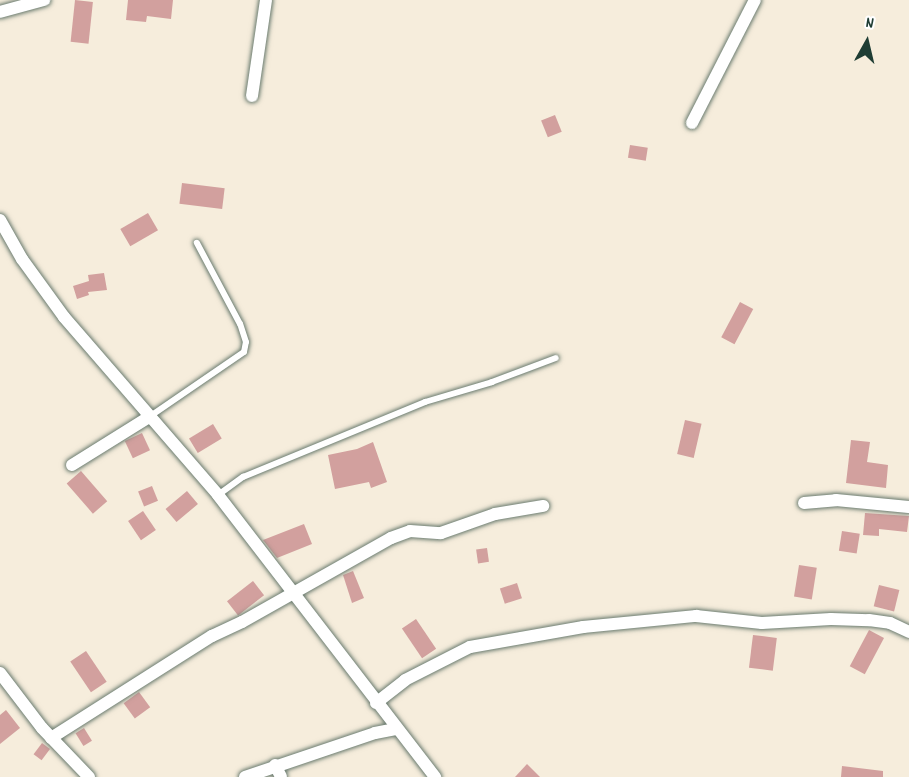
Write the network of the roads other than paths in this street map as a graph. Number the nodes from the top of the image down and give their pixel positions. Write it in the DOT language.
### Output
graph roads {
  1 [pos="44,0"];
  2 [pos="266,0"];
  3 [pos="756,0"];
  4 [pos="0,12"];
  5 [pos="252,96"];
  6 [pos="692,123"];
  7 [pos="0,220"];
  8 [pos="197,243"];
  9 [pos="556,358"];
  10 [pos="149,417"];
  11 [pos="72,465"];
  12 [pos="218,495"];
  13 [pos="804,503"];
  14 [pos="543,506"];
  15 [pos="909,507"];
  16 [pos="291,592"];
  17 [pos="909,632"];
  18 [pos="0,673"];
  19 [pos="376,703"];
  20 [pos="396,729"];
  21 [pos="51,738"];
  22 [pos="275,765"];
  23 [pos="89,777"];
  24 [pos="245,777"];
  25 [pos="281,777"];
  26 [pos="435,777"];
  1 -- 4 [label="street"];
  2 -- 5 [label="street"];
  3 -- 6 [label="street"];
  7 -- 10 [label="street"];
  8 -- 10 [label="lane"];
  9 -- 12 [label="lane"];
  10 -- 11 [label="street"];
  10 -- 12 [label="street"];
  12 -- 16 [label="street"];
  13 -- 15 [label="street"];
  14 -- 16 [label="street"];
  16 -- 19 [label="street"];
  16 -- 21 [label="street"];
  17 -- 19 [label="street"];
  18 -- 21 [label="street"];
  19 -- 20 [label="street"];
  20 -- 22 [label="street"];
  20 -- 26 [label="street"];
  21 -- 23 [label="street"];
  22 -- 24 [label="street"];
  22 -- 25 [label="street"];
}
